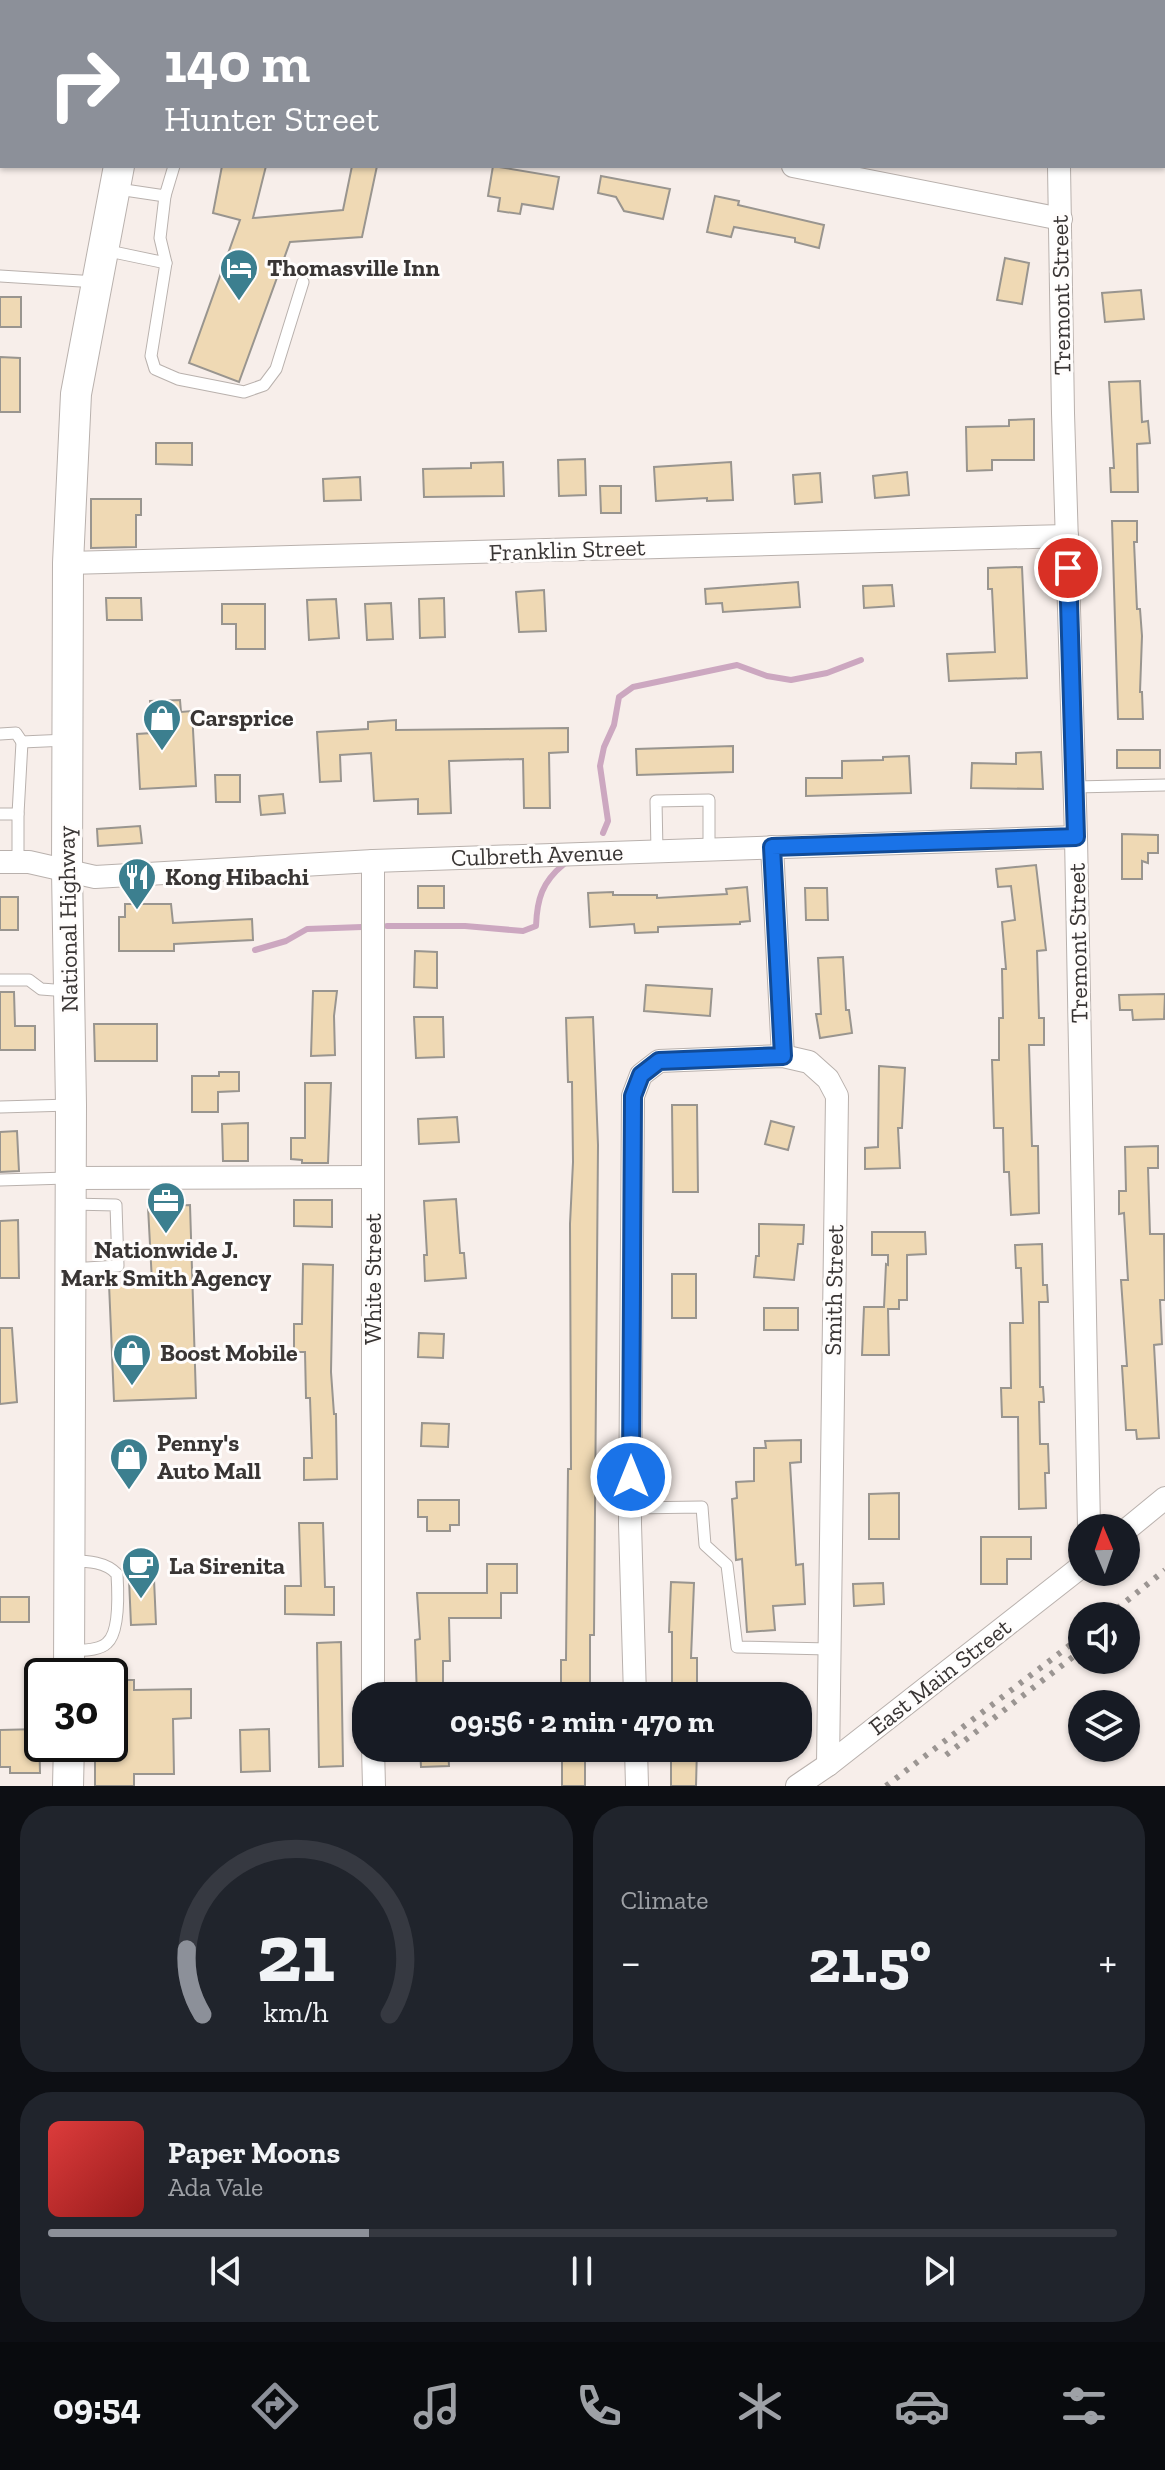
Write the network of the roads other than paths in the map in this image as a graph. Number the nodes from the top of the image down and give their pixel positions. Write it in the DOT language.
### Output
graph roads {
  1 [pos="173,168"];
  2 [pos="803,168"];
  3 [pos="1059,168"];
  4 [pos="117,178"];
  5 [pos="165,196"];
  6 [pos="1061,219"];
  7 [pos="103,250"];
  8 [pos="166,263"];
  9 [pos="0,276"];
  10 [pos="97,282"];
  11 [pos="303,282"];
  12 [pos="1067,536"];
  13 [pos="68,563"];
  14 [pos="0,734"];
  15 [pos="67,740"];
  16 [pos="22,742"];
  17 [pos="1165,785"];
  18 [pos="1075,787"];
  19 [pos="0,814"];
  20 [pos="18,814"];
  21 [pos="1076,837"];
  22 [pos="772,847"];
  23 [pos="709,849"];
  24 [pos="657,851"];
  25 [pos="373,861"];
  26 [pos="9,862"];
  27 [pos="67,871"];
  28 [pos="0,980"];
  29 [pos="69,992"];
  30 [pos="783,1056"];
  31 [pos="71,1105"];
  32 [pos="0,1107"];
  33 [pos="373,1177"];
  34 [pos="0,1180"];
  35 [pos="70,1192"];
  36 [pos="70,1269"];
  37 [pos="1165,1498"];
  38 [pos="631,1508"];
  39 [pos="1089,1514"];
  40 [pos="1140,1519"];
  41 [pos="69,1561"];
  42 [pos="1068,1577"];
  43 [pos="829,1649"];
  44 [pos="69,1658"];
  45 [pos="80,1658"];
  46 [pos="373,1682"];
  47 [pos="635,1682"];
  48 [pos="69,1762"];
  49 [pos="373,1762"];
  50 [pos="636,1762"];
  51 [pos="828,1765"];
  52 [pos="68,1786"];
  53 [pos="374,1786"];
  54 [pos="637,1786"];
  55 [pos="797,1786"];
  1 -- 5 [label="lane"];
  2 -- 6 [label="street"];
  3 -- 6 [label="street, Tremont Street"];
  4 -- 5 [label="lane"];
  4 -- 7 [label="main road, National Highway"];
  5 -- 8 [label="lane"];
  6 -- 12 [label="street, Tremont Street"];
  7 -- 8 [label="lane"];
  7 -- 10 [label="main road, National Highway"];
  8 -- 11 [label="lane"];
  9 -- 10 [label="lane"];
  10 -- 13 [label="main road, National Highway"];
  12 -- 13 [label="street, Franklin Street"];
  12 -- 18 [label="street, Tremont Street"];
  13 -- 15 [label="main road, National Highway"];
  14 -- 16 [label="lane"];
  15 -- 16 [label="lane"];
  15 -- 27 [label="main road, National Highway"];
  16 -- 20 [label="lane"];
  17 -- 18 [label="lane"];
  18 -- 21 [label="street, Tremont Street"];
  19 -- 20 [label="lane"];
  20 -- 26 [label="lane"];
  21 -- 22 [label="street, Culbreth Avenue"];
  21 -- 39 [label="street, Tremont Street"];
  22 -- 23 [label="street, Culbreth Avenue"];
  22 -- 30 [label="street"];
  23 -- 24 [label="street, Culbreth Avenue"];
  23 -- 24 [label="lane"];
  24 -- 25 [label="street, Culbreth Avenue"];
  25 -- 27 [label="street, Culbreth Avenue"];
  25 -- 33 [label="street, White Street"];
  26 -- 27 [label="street, Culbreth Avenue"];
  27 -- 29 [label="main road, National Highway"];
  28 -- 29 [label="lane"];
  29 -- 31 [label="main road, National Highway"];
  30 -- 38 [label="street"];
  30 -- 43 [label="street, Smith Street"];
  31 -- 32 [label="lane"];
  31 -- 35 [label="main road, National Highway"];
  33 -- 35 [label="street"];
  33 -- 46 [label="street, White Street"];
  34 -- 35 [label="lane"];
  35 -- 36 [label="main road, National Highway"];
  35 -- 36 [label="lane"];
  36 -- 41 [label="main road, National Highway"];
  37 -- 40 [label="street"];
  38 -- 43 [label="lane"];
  38 -- 47 [label="street"];
  41 -- 44 [label="main road, National Highway"];
  41 -- 45 [label="lane"];
  42 -- 51 [label="street, East Main Street"];
  43 -- 51 [label="street, Smith Street"];
  48 -- 52 [label="main road"];
  49 -- 53 [label="street"];
  50 -- 54 [label="street"];
  51 -- 55 [label="street, East Main Street"];
}
